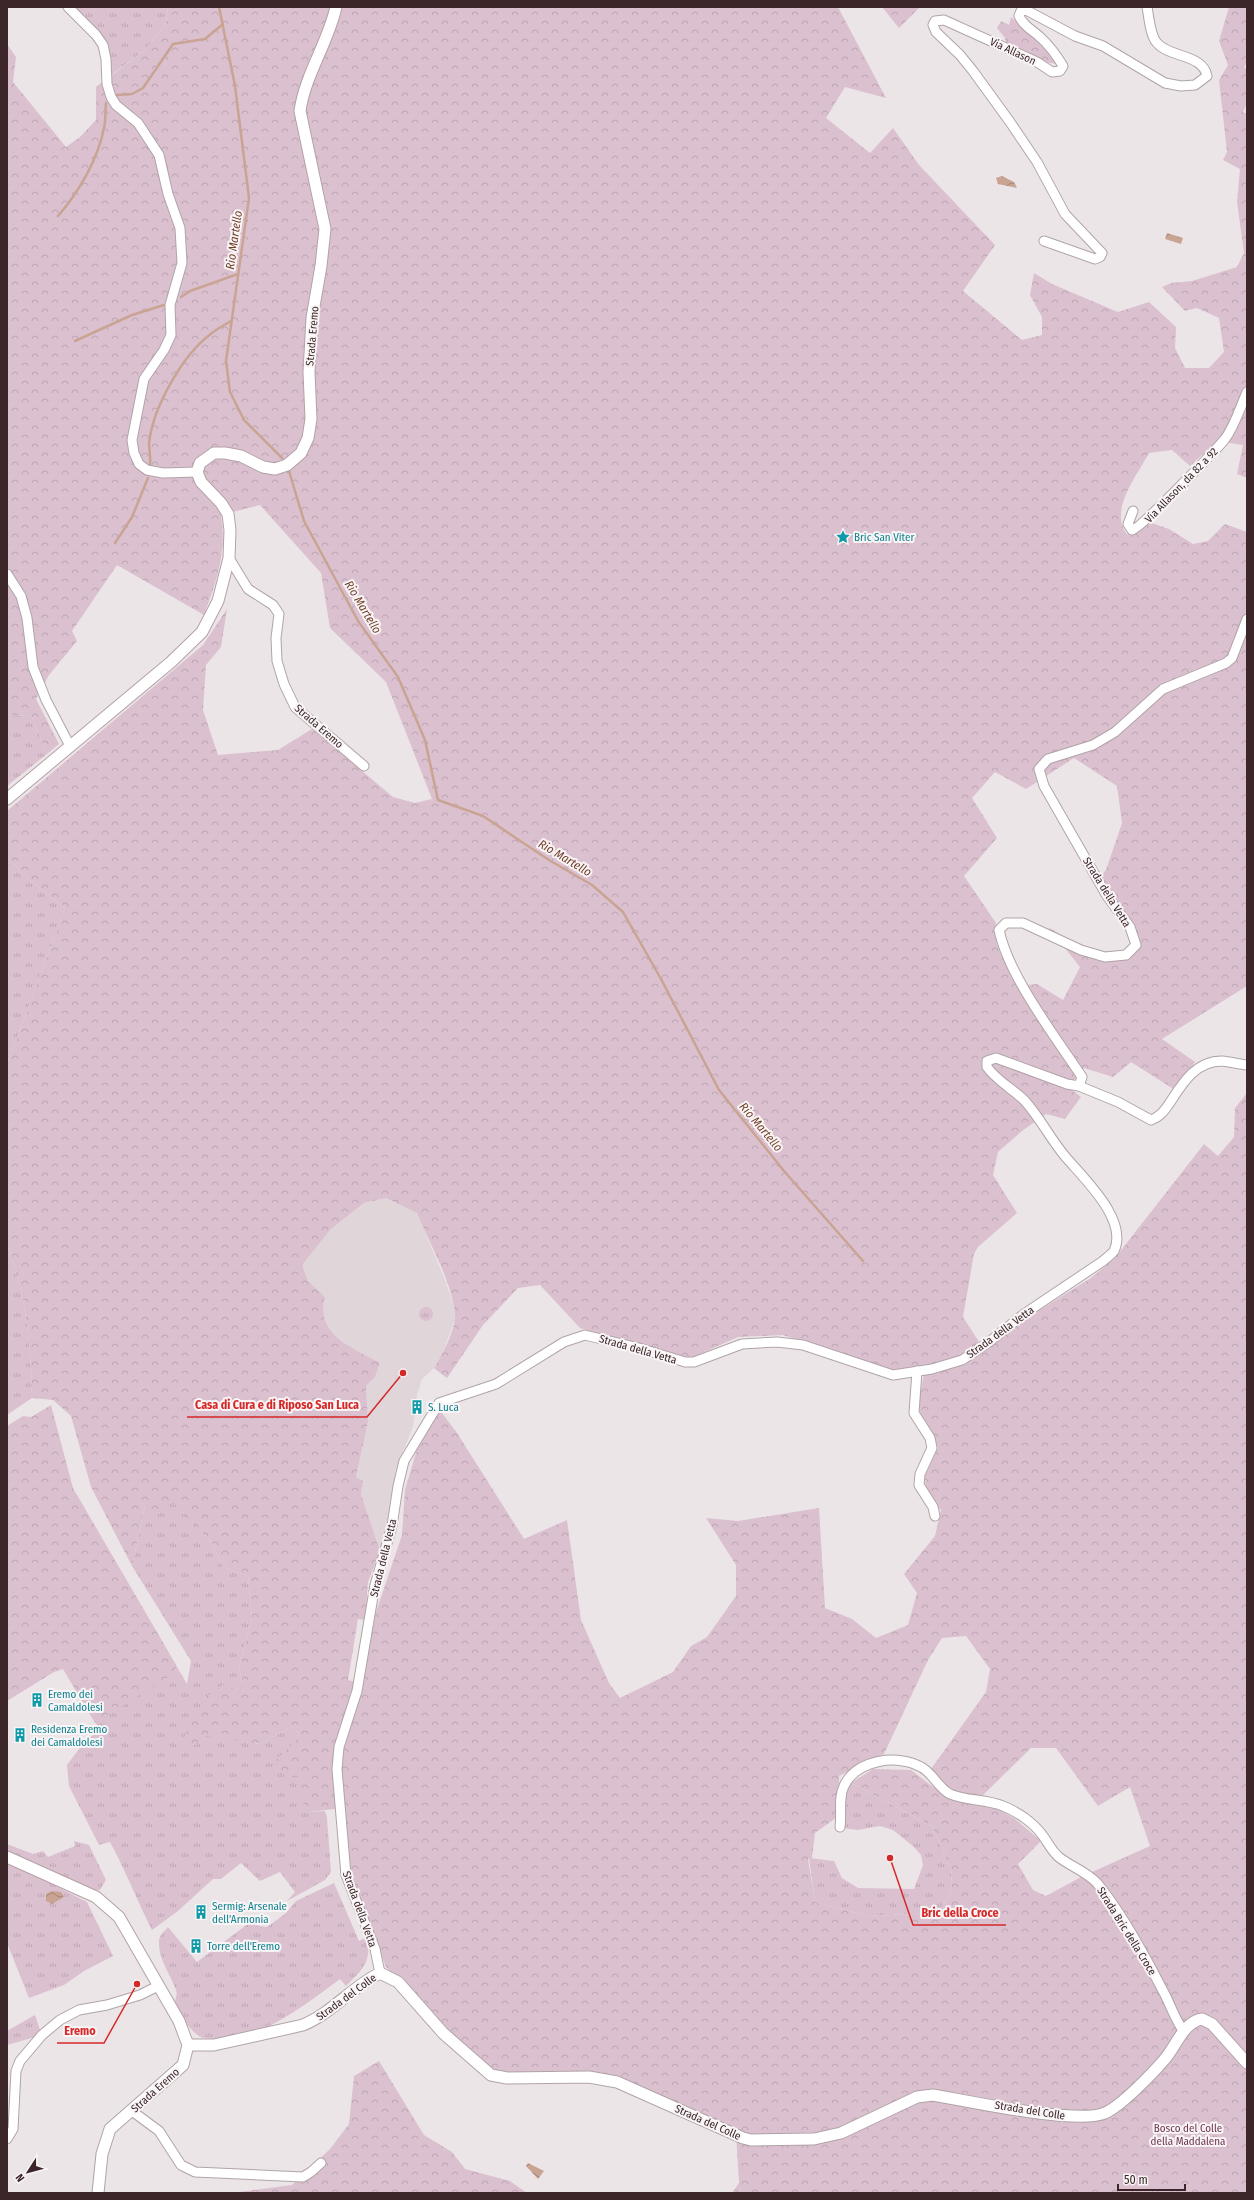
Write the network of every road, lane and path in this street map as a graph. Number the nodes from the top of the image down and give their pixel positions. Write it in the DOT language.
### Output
graph roads {
  1 [pos="68,7"];
  2 [pos="336,7"];
  3 [pos="1147,7"];
  4 [pos="1044,240"];
  5 [pos="1247,392"];
  6 [pos="197,472"];
  7 [pos="1133,512"];
  8 [pos="229,558"];
  9 [pos="7,574"];
  10 [pos="1247,620"];
  11 [pos="70,746"];
  12 [pos="364,766"];
  13 [pos="7,799"];
  14 [pos="1247,1065"];
  15 [pos="1079,1086"];
  16 [pos="917,1371"];
  17 [pos="935,1516"];
  18 [pos="840,1828"];
  19 [pos="7,1857"];
  20 [pos="380,1973"];
  21 [pos="158,1986"];
  22 [pos="1184,2032"];
  23 [pos="188,2045"];
  24 [pos="1247,2063"];
  25 [pos="132,2111"];
  26 [pos="7,2139"];
  27 [pos="321,2163"];
  28 [pos="98,2193"];
  1 -- 6 [label="street"];
  2 -- 6 [label="street, Strada Eremo"];
  3 -- 4 [label="street, Via Allason"];
  5 -- 7 [label="street, Via Allason, da 82 a 92"];
  6 -- 8 [label="street"];
  8 -- 11 [label="street"];
  8 -- 12 [label="street, Strada Eremo"];
  9 -- 11 [label="street"];
  10 -- 15 [label="street, Strada della Vetta"];
  11 -- 13 [label="street"];
  14 -- 15 [label="street, Strada della Vetta"];
  15 -- 16 [label="street, Strada della Vetta"];
  16 -- 17 [label="street"];
  16 -- 20 [label="street, Strada della Vetta"];
  18 -- 22 [label="street, Strada Bric della Croce"];
  19 -- 21 [label="street"];
  20 -- 22 [label="street, Strada del Colle"];
  20 -- 23 [label="street, Strada del Colle"];
  21 -- 23 [label="street"];
  21 -- 26 [label="street"];
  22 -- 24 [label="street, Strada del Colle"];
  23 -- 25 [label="street, Strada Eremo"];
  25 -- 27 [label="street"];
  25 -- 28 [label="street, Strada Eremo"];
}
